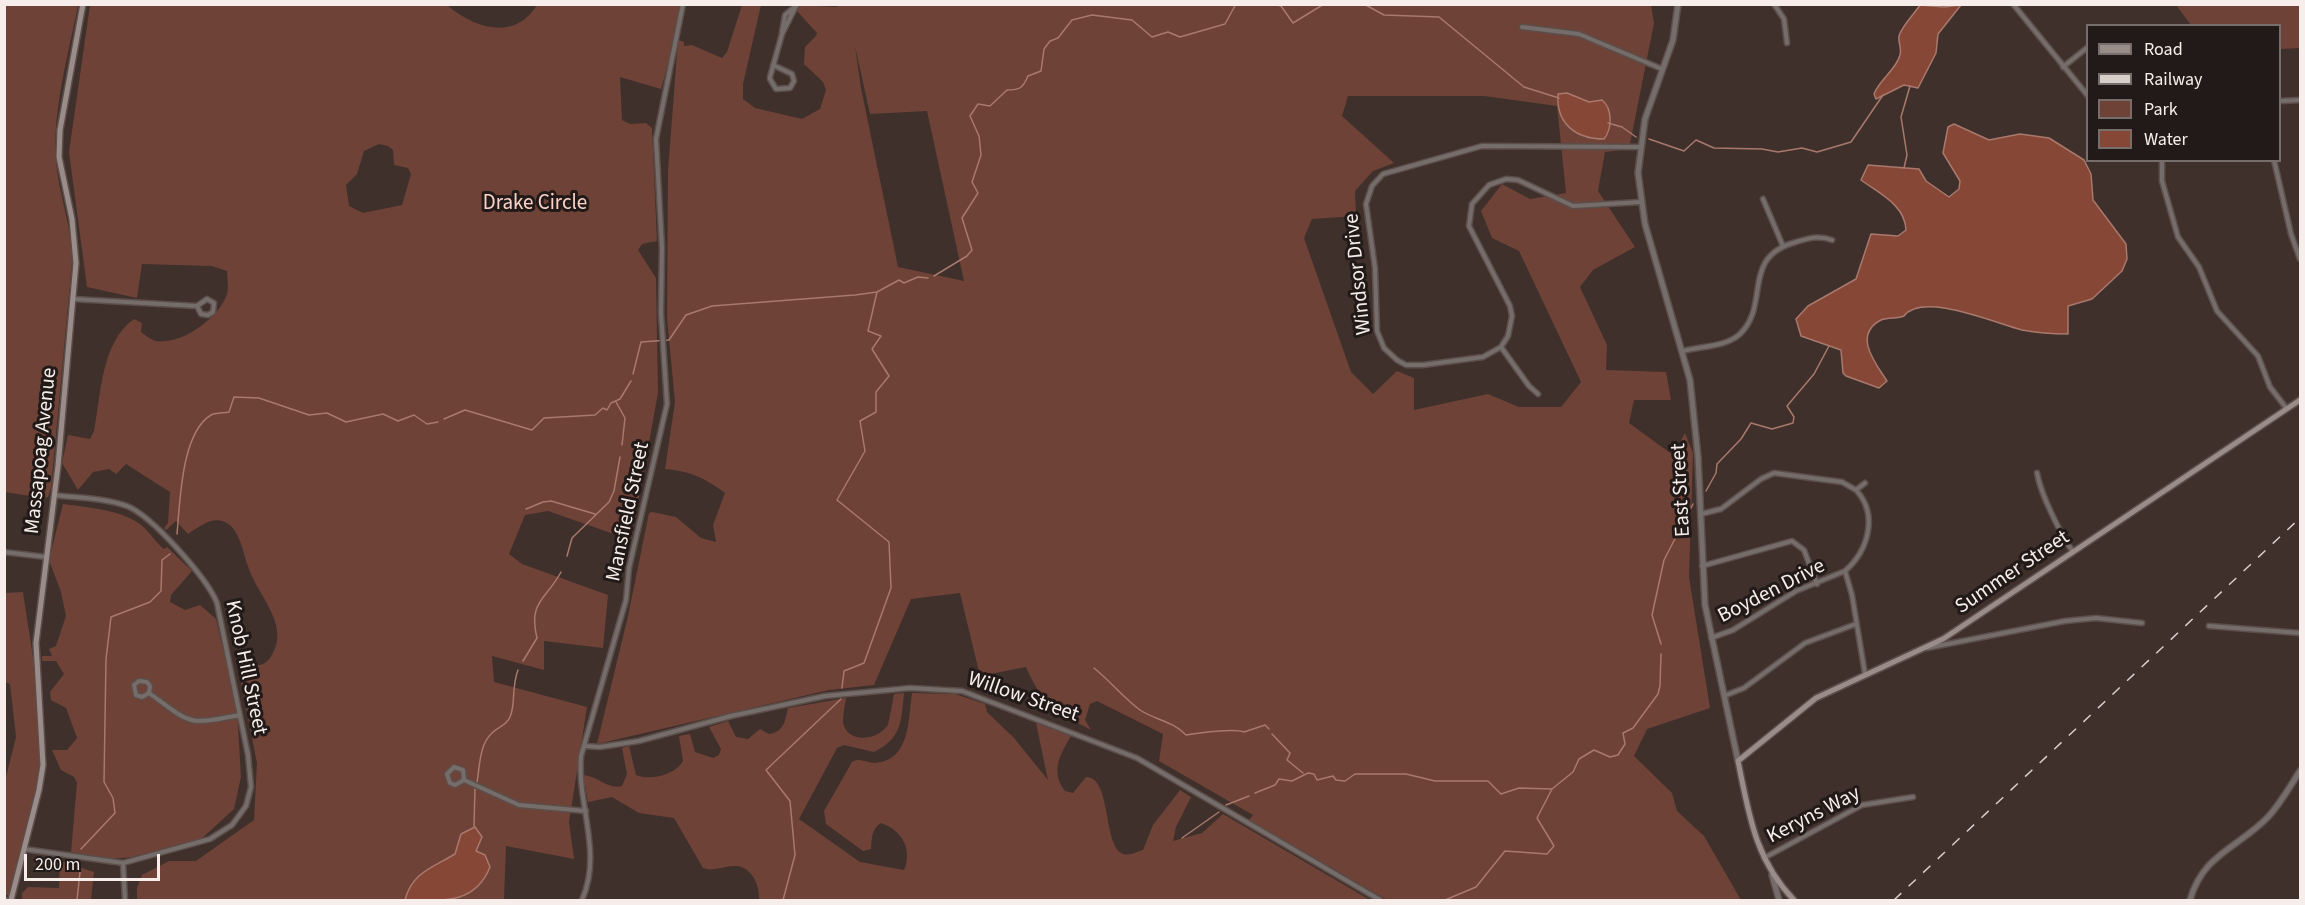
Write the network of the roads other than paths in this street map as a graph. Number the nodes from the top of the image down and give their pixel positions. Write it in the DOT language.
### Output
graph roads {
  1 [pos="83,4"];
  2 [pos="683,4"];
  3 [pos="1678,4"];
  4 [pos="1774,4"];
  5 [pos="2013,4"];
  6 [pos="796,5"];
  7 [pos="1522,27"];
  8 [pos="1786,43"];
  9 [pos="2086,48"];
  10 [pos="773,64"];
  11 [pos="2063,67"];
  12 [pos="1662,69"];
  13 [pos="2086,94"];
  14 [pos="2301,100"];
  15 [pos="2281,101"];
  16 [pos="1640,147"];
  17 [pos="2162,162"];
  18 [pos="2274,162"];
  19 [pos="1763,199"];
  20 [pos="1641,202"];
  21 [pos="1832,240"];
  22 [pos="1783,246"];
  23 [pos="2301,259"];
  24 [pos="72,299"];
  25 [pos="197,306"];
  26 [pos="1501,347"];
  27 [pos="1683,351"];
  28 [pos="1538,394"];
  29 [pos="2301,400"];
  30 [pos="2287,409"];
  31 [pos="2037,473"];
  32 [pos="1866,483"];
  33 [pos="1856,490"];
  34 [pos="54,495"];
  35 [pos="1700,514"];
  36 [pos="4,552"];
  37 [pos="2073,552"];
  38 [pos="46,557"];
  39 [pos="1702,566"];
  40 [pos="1845,571"];
  41 [pos="1817,584"];
  42 [pos="2142,623"];
  43 [pos="1856,624"];
  44 [pos="2210,626"];
  45 [pos="2301,633"];
  46 [pos="1711,638"];
  47 [pos="1925,649"];
  48 [pos="1865,674"];
  49 [pos="149,693"];
  50 [pos="1725,696"];
  51 [pos="240,715"];
  52 [pos="585,746"];
  53 [pos="1738,761"];
  54 [pos="2301,771"];
  55 [pos="465,780"];
  56 [pos="1913,797"];
  57 [pos="586,812"];
  58 [pos="24,849"];
  59 [pos="1764,858"];
  60 [pos="123,863"];
  61 [pos="1772,875"];
  62 [pos="11,900"];
  63 [pos="125,900"];
  64 [pos="582,900"];
  65 [pos="1380,900"];
  66 [pos="1779,900"];
  67 [pos="1794,900"];
  68 [pos="2190,900"];
  1 -- 24 [label="main road, Massapoag Avenue"];
  2 -- 52 [label="street, Mansfield Street"];
  3 -- 12 [label="street, East Street"];
  4 -- 8 [label="street"];
  5 -- 11 [label="street"];
  6 -- 10 [label="street"];
  7 -- 12 [label="street"];
  9 -- 11 [label="street"];
  10 -- 10 [label="street"];
  11 -- 13 [label="street"];
  12 -- 16 [label="street, East Street"];
  14 -- 15 [label="street"];
  16 -- 20 [label="street, East Street"];
  16 -- 26 [label="street, Windsor Drive"];
  17 -- 30 [label="street"];
  18 -- 23 [label="street"];
  19 -- 22 [label="street"];
  20 -- 26 [label="street"];
  20 -- 27 [label="street, East Street"];
  21 -- 22 [label="street"];
  22 -- 27 [label="street"];
  24 -- 25 [label="street"];
  24 -- 34 [label="main road, Massapoag Avenue"];
  25 -- 25 [label="street"];
  26 -- 28 [label="street"];
  27 -- 35 [label="street, East Street"];
  29 -- 30 [label="main road, Summer Street"];
  30 -- 37 [label="main road, Summer Street"];
  31 -- 37 [label="street"];
  32 -- 33 [label="street"];
  33 -- 35 [label="street"];
  33 -- 40 [label="street"];
  34 -- 38 [label="main road, Massapoag Avenue"];
  34 -- 51 [label="street, Knob Hill Street"];
  35 -- 39 [label="street, East Street"];
  36 -- 38 [label="street"];
  37 -- 47 [label="main road, Summer Street"];
  38 -- 58 [label="main road, Massapoag Avenue"];
  39 -- 41 [label="street"];
  39 -- 46 [label="street, East Street"];
  40 -- 41 [label="street, Boyden Drive"];
  40 -- 43 [label="street"];
  41 -- 46 [label="street, Boyden Drive"];
  42 -- 47 [label="street"];
  43 -- 48 [label="street"];
  43 -- 50 [label="street"];
  44 -- 45 [label="street"];
  46 -- 50 [label="street, East Street"];
  47 -- 48 [label="main road, Summer Street"];
  48 -- 53 [label="main road, Summer Street"];
  49 -- 49 [label="street"];
  49 -- 51 [label="street"];
  50 -- 53 [label="street, East Street"];
  51 -- 60 [label="street, Knob Hill Street"];
  52 -- 57 [label="street, Mansfield Street"];
  52 -- 65 [label="street, Willow Street"];
  53 -- 59 [label="main road, East Street"];
  54 -- 68 [label="street"];
  55 -- 55 [label="street"];
  55 -- 57 [label="street"];
  56 -- 59 [label="street, Keryns Way"];
  57 -- 64 [label="street, Mansfield Street"];
  58 -- 60 [label="street"];
  58 -- 62 [label="main road, Massapoag Avenue"];
  59 -- 61 [label="main road, East Street"];
  60 -- 63 [label="street"];
  61 -- 66 [label="street, East Street"];
  61 -- 67 [label="main road"];
}
